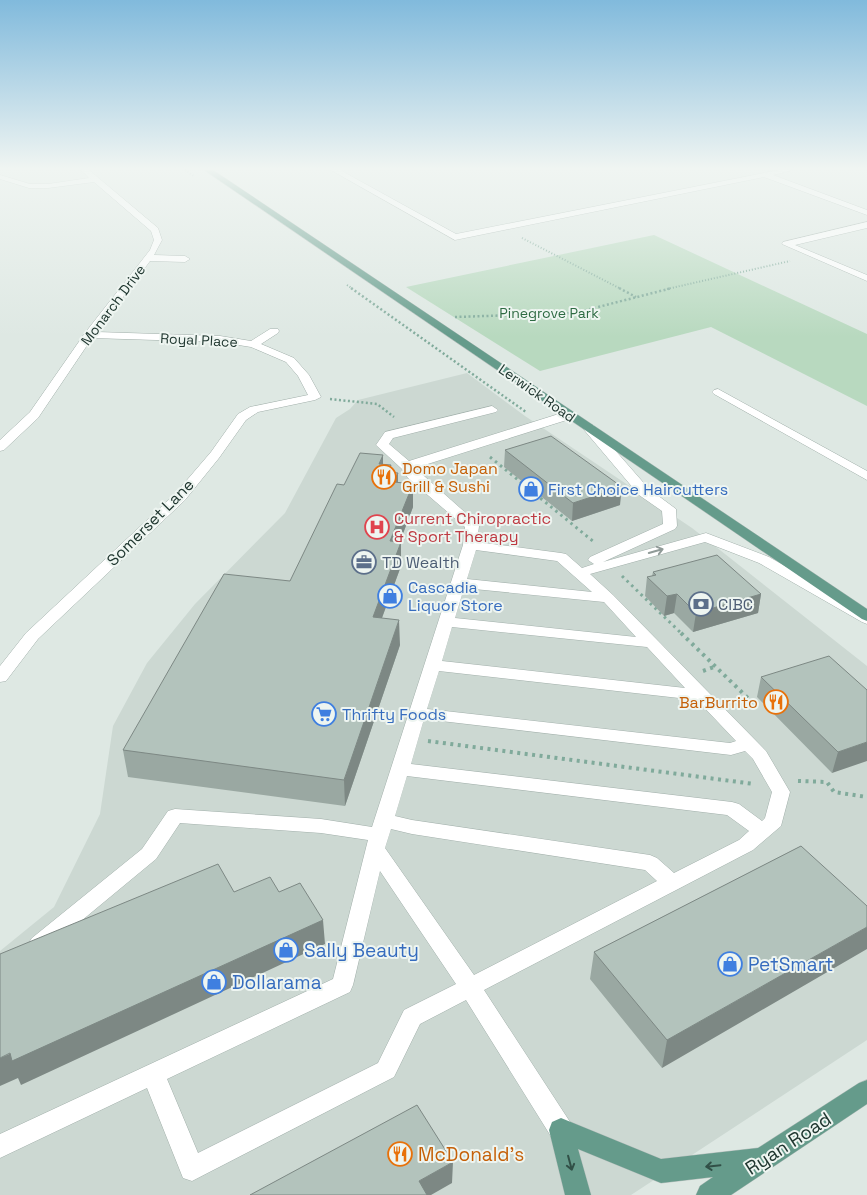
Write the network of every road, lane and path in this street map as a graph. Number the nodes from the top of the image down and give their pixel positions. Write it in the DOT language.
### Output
graph roads {
  1 [pos="150,226"];
  2 [pos="290,226"];
  3 [pos="435,226"];
  4 [pos="513,226"];
  5 [pos="864,226"];
  6 [pos="502,228"];
  7 [pos="814,256"];
  8 [pos="148,258"];
  9 [pos="185,259"];
  10 [pos="867,278"];
  11 [pos="347,285"];
  12 [pos="636,297"];
  13 [pos="455,317"];
  14 [pos="274,331"];
  15 [pos="89,335"];
  16 [pos="254,344"];
  17 [pos="718,392"];
  18 [pos="315,397"];
  19 [pos="492,410"];
  20 [pos="569,415"];
  21 [pos="542,423"];
  22 [pos="589,428"];
  23 [pos="411,429"];
  24 [pos="0,446"];
  25 [pos="484,452"];
  26 [pos="407,466"];
  27 [pos="867,476"];
  28 [pos="594,542"];
  29 [pos="470,545"];
  30 [pos="576,571"];
  31 [pos="622,575"];
  32 [pos="458,584"];
  33 [pos="608,598"];
  34 [pos="867,617"];
  35 [pos="446,622"];
  36 [pos="652,643"];
  37 [pos="432,665"];
  38 [pos="0,677"];
  39 [pos="702,695"];
  40 [pos="755,705"];
  41 [pos="417,713"];
  42 [pos="409,739"];
  43 [pos="749,743"];
  44 [pos="400,769"];
  45 [pos="776,783"];
  46 [pos="867,797"];
  47 [pos="763,831"];
  48 [pos="379,835"];
  49 [pos="672,883"];
  50 [pos="22,956"];
  51 [pos="471,988"];
  52 [pos="153,1074"];
  53 [pos="867,1091"];
  54 [pos="561,1130"];
  55 [pos="0,1146"];
  56 [pos="761,1160"];
  57 [pos="578,1195"];
  58 [pos="709,1195"];
  1 -- 8 [label="street, Monarch Drive"];
  2 -- 20 [label="main road, Lerwick Road"];
  3 -- 6 [label="street"];
  4 -- 6 [label="street"];
  5 -- 7 [label="street"];
  6 -- 12 [label="path"];
  7 -- 10 [label="street"];
  7 -- 12 [label="path"];
  8 -- 9 [label="street"];
  8 -- 15 [label="street, Monarch Drive"];
  11 -- 21 [label="path"];
  12 -- 13 [label="path"];
  14 -- 16 [label="street"];
  15 -- 16 [label="street, Royal Place"];
  15 -- 24 [label="street, Monarch Drive"];
  16 -- 18 [label="street, Royal Place"];
  17 -- 27 [label="street"];
  18 -- 23 [label="path"];
  18 -- 38 [label="street, Somerset Lane"];
  19 -- 23 [label="street"];
  20 -- 21 [label="street"];
  20 -- 22 [label="main road, Lerwick Road"];
  21 -- 26 [label="street"];
  22 -- 30 [label="street"];
  22 -- 34 [label="main road, Lerwick Road"];
  23 -- 26 [label="street"];
  25 -- 28 [label="path"];
  26 -- 29 [label="street"];
  29 -- 30 [label="street"];
  29 -- 32 [label="street"];
  30 -- 33 [label="street"];
  30 -- 34 [label="street, one-way"];
  31 -- 40 [label="path"];
  32 -- 33 [label="street"];
  32 -- 35 [label="street"];
  33 -- 36 [label="street"];
  35 -- 36 [label="street"];
  35 -- 37 [label="street"];
  36 -- 39 [label="street"];
  37 -- 39 [label="street"];
  37 -- 41 [label="street"];
  39 -- 43 [label="street"];
  41 -- 42 [label="street"];
  41 -- 43 [label="street"];
  42 -- 44 [label="street"];
  42 -- 45 [label="path"];
  43 -- 45 [label="street"];
  44 -- 47 [label="street"];
  44 -- 48 [label="street"];
  45 -- 46 [label="path"];
  45 -- 47 [label="street"];
  47 -- 49 [label="street"];
  48 -- 49 [label="street"];
  48 -- 50 [label="street"];
  48 -- 51 [label="street"];
  48 -- 52 [label="street"];
  49 -- 51 [label="street"];
  51 -- 52 [label="street"];
  51 -- 54 [label="street"];
  52 -- 55 [label="street"];
  53 -- 56 [label="main road, Ryan Road"];
  56 -- 54 [label="main road, one-way"];
  54 -- 57 [label="main road, one-way"];
  56 -- 58 [label="main road, Ryan Road"];
}
